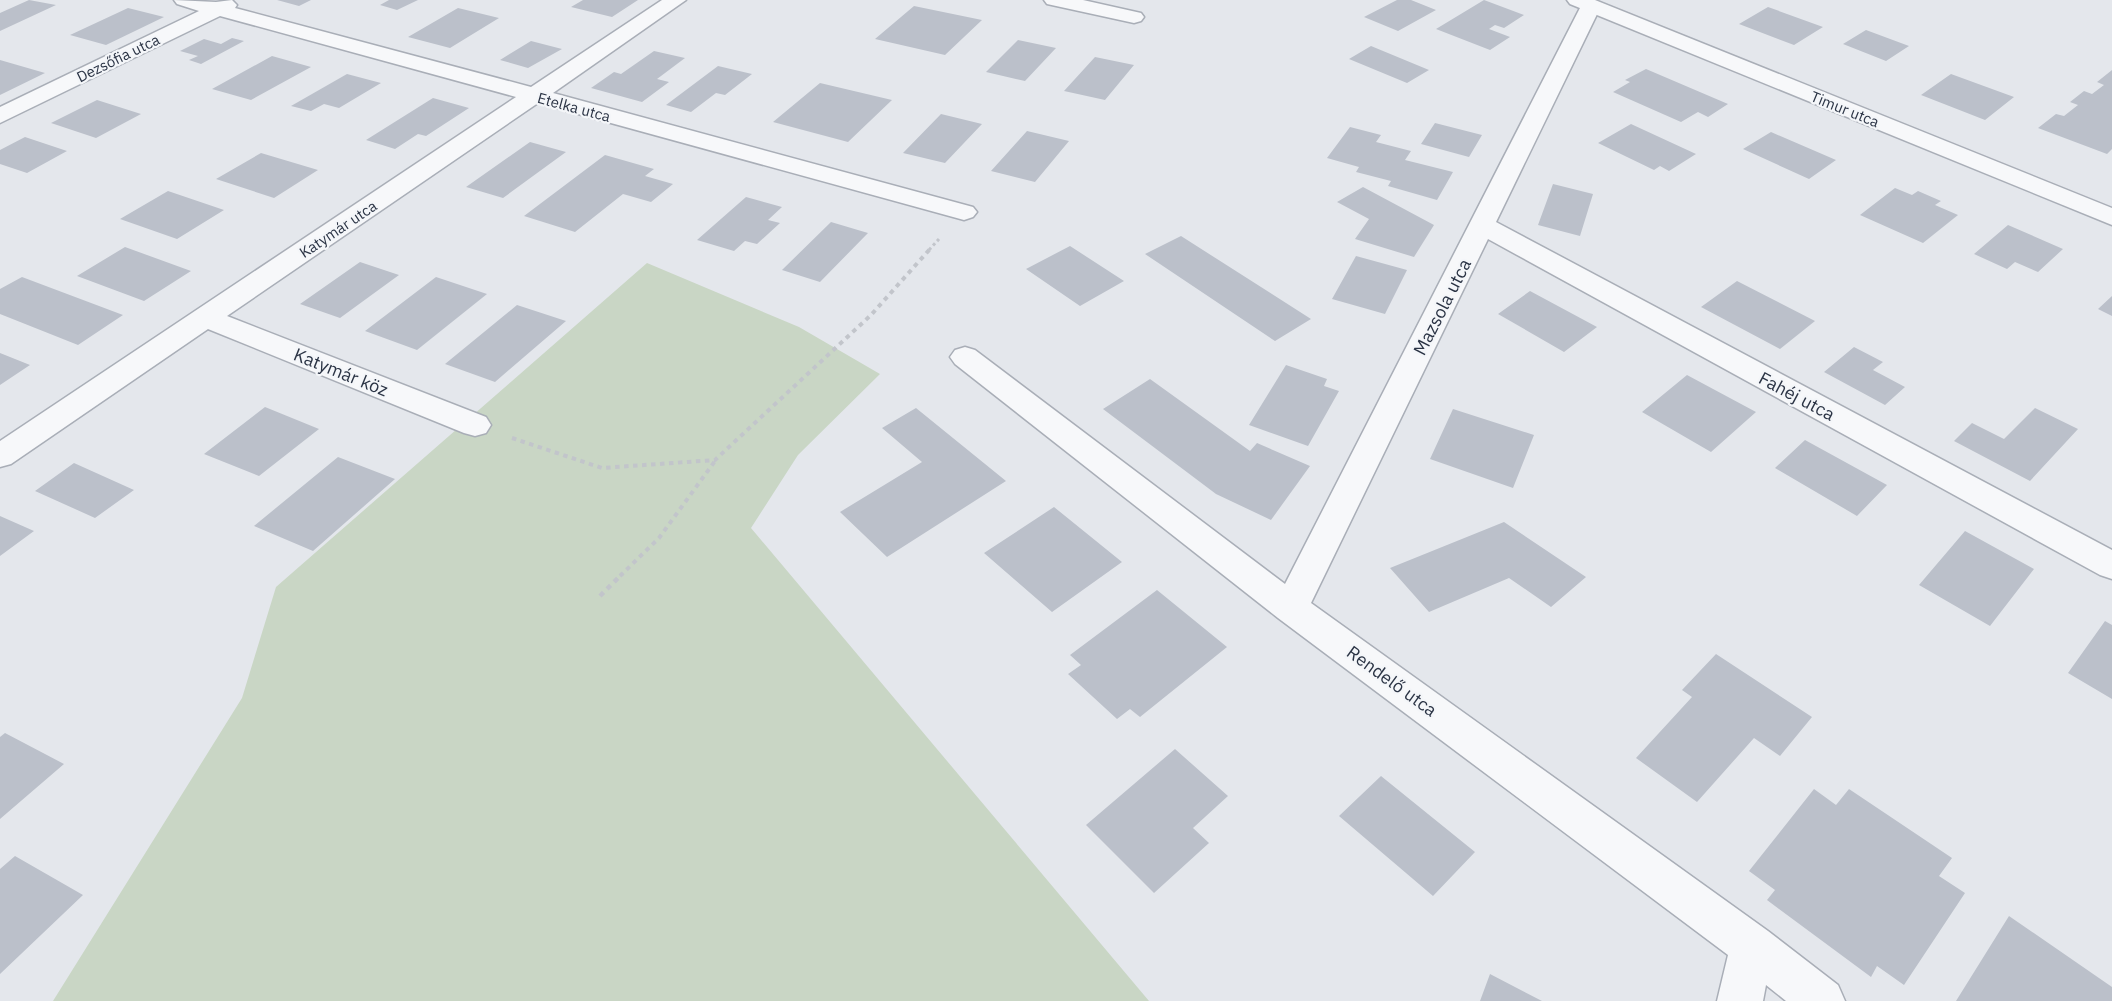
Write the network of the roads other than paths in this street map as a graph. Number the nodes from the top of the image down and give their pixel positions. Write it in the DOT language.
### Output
graph roads {
  1 [pos="184,0"];
  2 [pos="676,0"];
  3 [pos="1054,0"];
  4 [pos="1584,3"];
  5 [pos="227,5"];
  6 [pos="1134,17"];
  7 [pos="534,96"];
  8 [pos="0,116"];
  9 [pos="964,212"];
  10 [pos="2112,217"];
  11 [pos="1482,225"];
  12 [pos="206,318"];
  13 [pos="965,357"];
  14 [pos="475,425"];
  15 [pos="0,456"];
  16 [pos="2112,566"];
  17 [pos="1292,608"];
  18 [pos="1752,946"];
  19 [pos="1740,1001"];
  20 [pos="1822,1001"];
  1 -- 5 [label="street, Etelka utca"];
  2 -- 7 [label="street, Katymár utca"];
  3 -- 6 [label="street"];
  4 -- 10 [label="street, Timur utca"];
  4 -- 11 [label="street, Mazsola utca"];
  5 -- 7 [label="street, Etelka utca"];
  5 -- 8 [label="street, Dezsőfia utca"];
  7 -- 9 [label="street, Etelka utca"];
  7 -- 12 [label="street, Katymár utca"];
  11 -- 16 [label="street, Fahéj utca"];
  11 -- 17 [label="street, Mazsola utca"];
  12 -- 14 [label="street, Katymár köz"];
  12 -- 15 [label="street, Katymár utca"];
  13 -- 17 [label="street, Rendelő utca"];
  17 -- 18 [label="street, Rendelő utca"];
  18 -- 19 [label="street"];
  18 -- 20 [label="street, Rendelő utca"];
}
